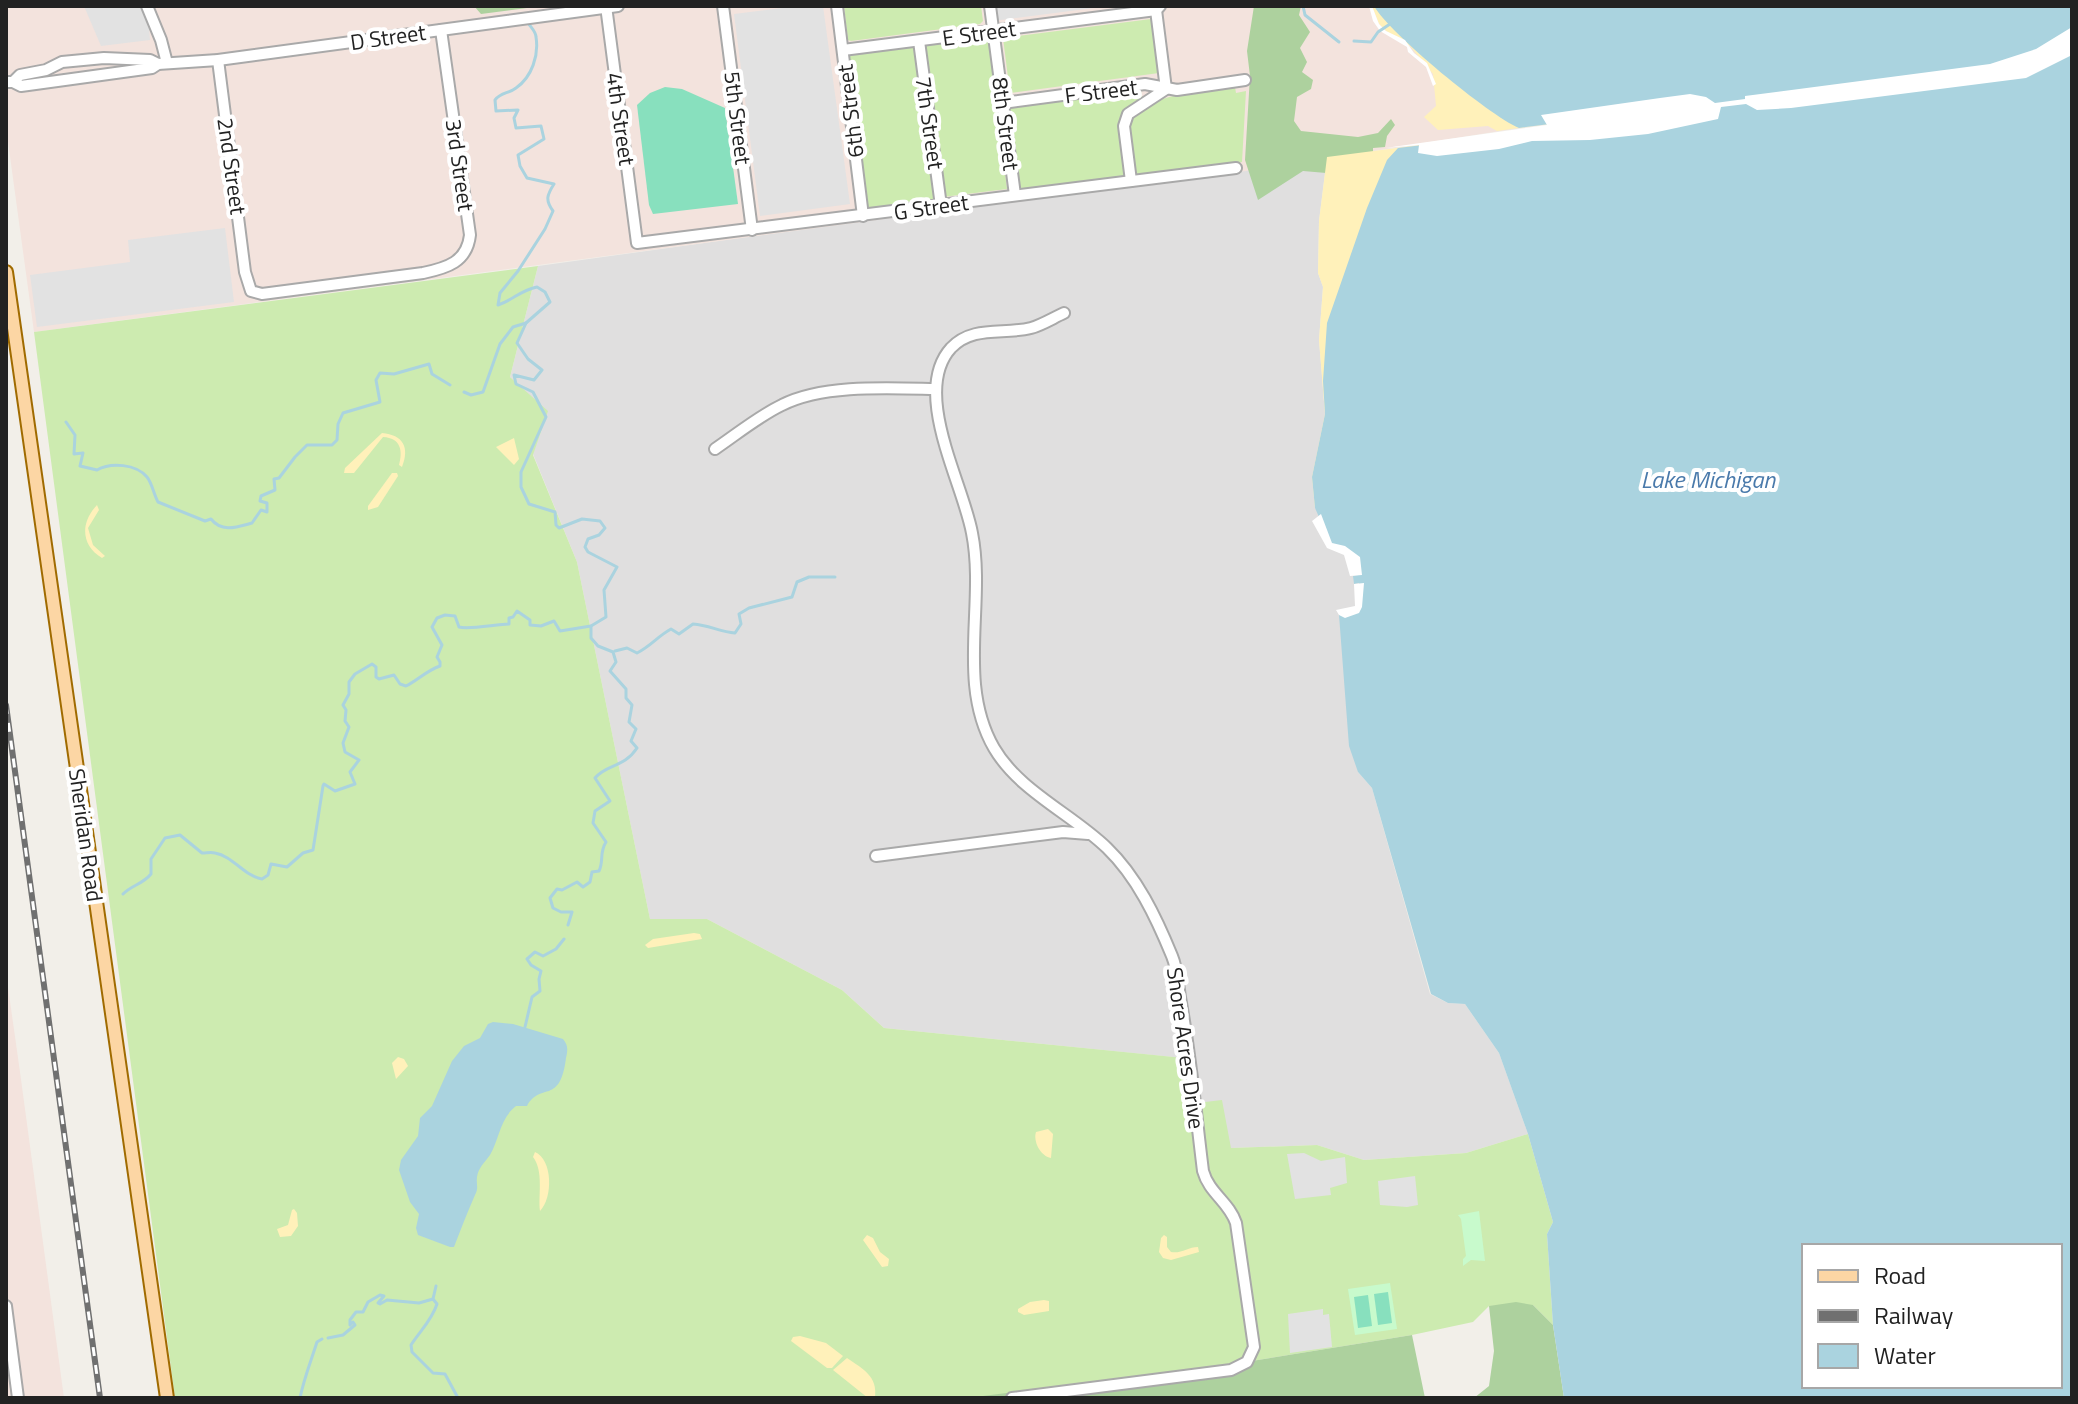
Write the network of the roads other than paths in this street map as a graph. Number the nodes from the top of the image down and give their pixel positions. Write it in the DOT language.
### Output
graph roads {
  1 [pos="147,6"];
  2 [pos="618,6"];
  3 [pos="723,6"];
  4 [pos="837,6"];
  5 [pos="990,6"];
  6 [pos="606,7"];
  7 [pos="1158,8"];
  8 [pos="1107,11"];
  9 [pos="441,30"];
  10 [pos="993,31"];
  11 [pos="919,41"];
  12 [pos="843,50"];
  13 [pos="218,60"];
  14 [pos="162,64"];
  15 [pos="1245,80"];
  16 [pos="9,82"];
  17 [pos="1166,89"];
  18 [pos="1003,103"];
  19 [pos="1236,168"];
  20 [pos="1131,181"];
  21 [pos="1015,195"];
  22 [pos="941,206"];
  23 [pos="863,216"];
  24 [pos="752,230"];
  25 [pos="636,231"];
  26 [pos="6,272"];
  27 [pos="245,272"];
  28 [pos="1064,313"];
  29 [pos="935,389"];
  30 [pos="715,449"];
  31 [pos="1090,834"];
  32 [pos="876,856"];
  33 [pos="6,1306"];
  34 [pos="18,1398"];
  35 [pos="167,1398"];
  36 [pos="1012,1398"];
  1 -- 14 [label="street"];
  2 -- 6 [label="street, D Street"];
  3 -- 24 [label="street, 5th Street"];
  4 -- 12 [label="street, 6th Street"];
  5 -- 10 [label="street, 8th Street"];
  6 -- 9 [label="street, D Street"];
  6 -- 25 [label="street, 4th Street"];
  7 -- 8 [label="street, E Street"];
  7 -- 17 [label="street"];
  8 -- 10 [label="street, E Street"];
  9 -- 13 [label="street, D Street"];
  9 -- 27 [label="street, 3rd Street"];
  10 -- 11 [label="street, E Street"];
  10 -- 18 [label="street, 8th Street"];
  11 -- 12 [label="street, E Street"];
  11 -- 22 [label="street, 7th Street"];
  12 -- 23 [label="street, 6th Street"];
  13 -- 14 [label="street, D Street"];
  13 -- 27 [label="street, 2nd Street"];
  14 -- 16 [label="street, D Street"];
  14 -- 16 [label="street, D Street"];
  15 -- 17 [label="street, F Street"];
  17 -- 18 [label="street, F Street"];
  17 -- 20 [label="street"];
  18 -- 21 [label="street, 8th Street"];
  19 -- 20 [label="street, G Street"];
  20 -- 21 [label="street, G Street"];
  21 -- 22 [label="street, G Street"];
  22 -- 23 [label="street, G Street"];
  23 -- 24 [label="street, G Street"];
  24 -- 25 [label="street, G Street"];
  26 -- 35 [label="main road, Sheridan Road"];
  28 -- 29 [label="street, Shore Acres Drive"];
  29 -- 30 [label="street"];
  29 -- 31 [label="street, Shore Acres Drive"];
  31 -- 32 [label="street"];
  31 -- 36 [label="street, Shore Acres Drive"];
  33 -- 34 [label="street"];
}
